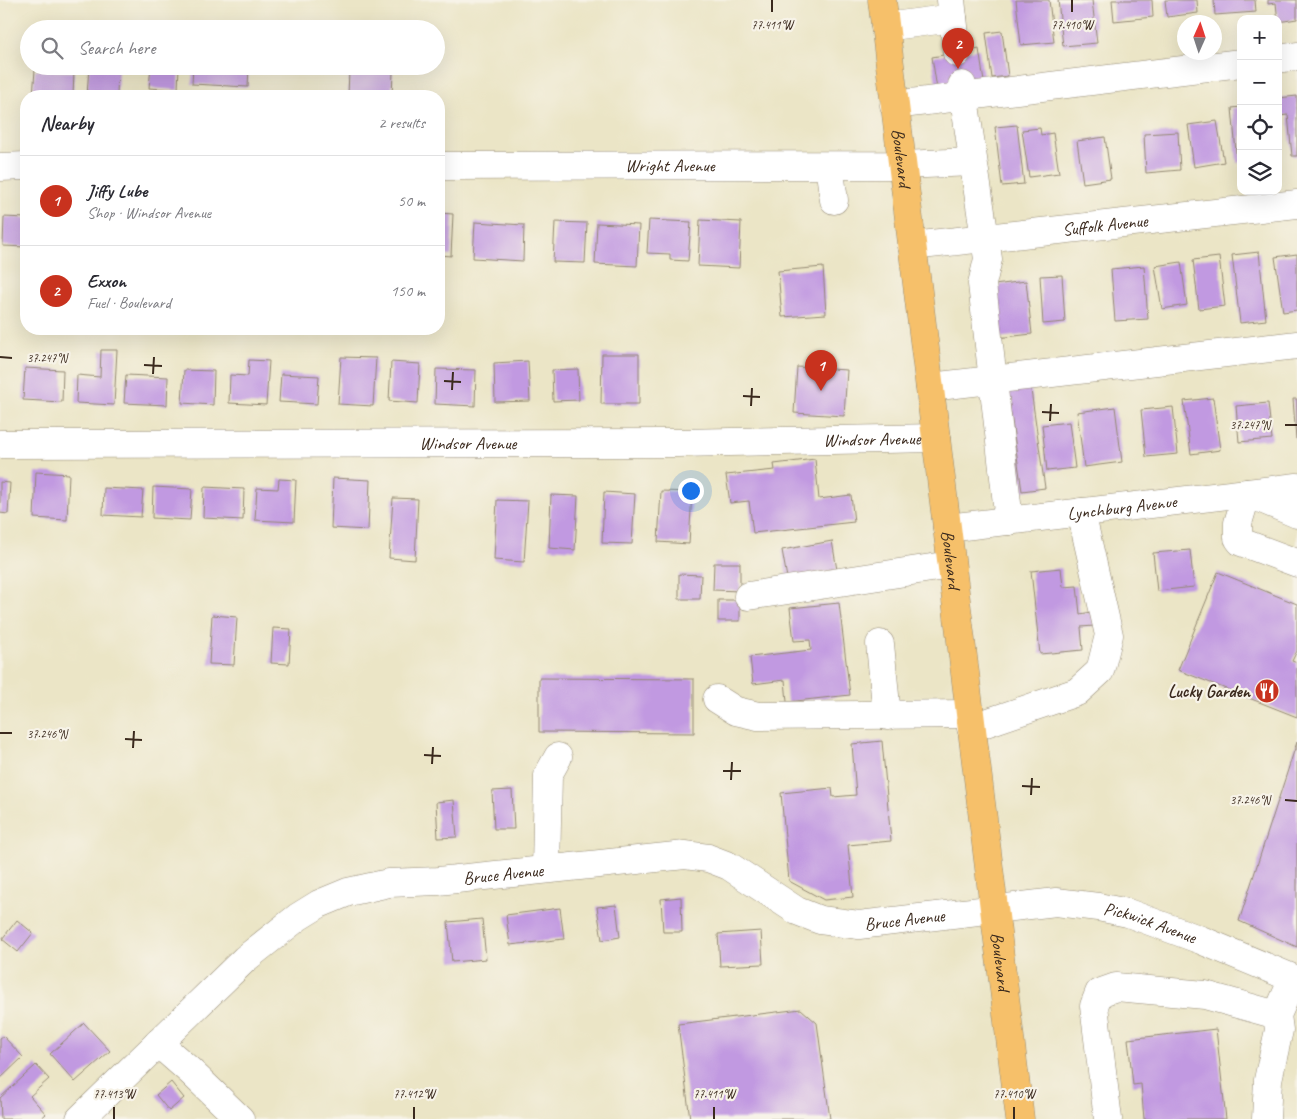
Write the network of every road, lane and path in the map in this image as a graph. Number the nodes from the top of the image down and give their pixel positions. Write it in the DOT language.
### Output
graph roads {
  1 [pos="882,0"];
  2 [pos="952,9"];
  3 [pos="886,28"];
  4 [pos="957,53"];
  5 [pos="1297,56"];
  6 [pos="1282,58"];
  7 [pos="1237,63"];
  8 [pos="962,91"];
  9 [pos="894,105"];
  10 [pos="973,162"];
  11 [pos="902,165"];
  12 [pos="0,166"];
  13 [pos="20,166"];
  14 [pos="445,166"];
  15 [pos="829,166"];
  16 [pos="834,200"];
  17 [pos="1297,204"];
  18 [pos="985,238"];
  19 [pos="912,246"];
  20 [pos="1297,345"];
  21 [pos="993,379"];
  22 [pos="930,387"];
  23 [pos="936,438"];
  24 [pos="0,444"];
  25 [pos="1297,487"];
  26 [pos="1248,493"];
  27 [pos="1080,512"];
  28 [pos="1297,514"];
  29 [pos="1009,521"];
  30 [pos="947,528"];
  31 [pos="1297,563"];
  32 [pos="951,565"];
  33 [pos="748,596"];
  34 [pos="880,644"];
  35 [pos="717,699"];
  36 [pos="888,716"];
  37 [pos="970,721"];
  38 [pos="558,757"];
  39 [pos="546,869"];
  40 [pos="994,910"];
  41 [pos="1295,979"];
  42 [pos="1277,1015"];
  43 [pos="158,1043"];
  44 [pos="1274,1115"];
  45 [pos="80,1119"];
  46 [pos="240,1119"];
  47 [pos="1020,1119"];
  48 [pos="1108,1119"];
  1 -- 3 [label="main road, Boulevard"];
  2 -- 3 [label="street"];
  2 -- 4 [label="street"];
  3 -- 9 [label="main road, Boulevard"];
  5 -- 6 [label="street"];
  7 -- 8 [label="street"];
  8 -- 9 [label="street"];
  8 -- 10 [label="street"];
  9 -- 11 [label="main road, Boulevard"];
  10 -- 11 [label="street, Wright Avenue"];
  10 -- 18 [label="street"];
  11 -- 15 [label="street, Wright Avenue"];
  11 -- 19 [label="main road, Boulevard"];
  12 -- 13 [label="street"];
  14 -- 15 [label="street, Wright Avenue"];
  15 -- 16 [label="street"];
  17 -- 18 [label="street, Suffolk Avenue"];
  18 -- 19 [label="street, Suffolk Avenue"];
  18 -- 21 [label="street"];
  19 -- 22 [label="main road, Boulevard"];
  20 -- 21 [label="street"];
  21 -- 22 [label="street"];
  21 -- 29 [label="street"];
  22 -- 23 [label="main road, Boulevard"];
  23 -- 24 [label="street, Windsor Avenue"];
  23 -- 30 [label="main road, Boulevard"];
  25 -- 26 [label="street, Lynchburg Avenue"];
  26 -- 27 [label="street, Lynchburg Avenue"];
  26 -- 28 [label="street"];
  26 -- 31 [label="street"];
  27 -- 29 [label="street, Lynchburg Avenue"];
  27 -- 37 [label="street"];
  29 -- 30 [label="street, Lynchburg Avenue"];
  30 -- 32 [label="main road, Boulevard"];
  32 -- 33 [label="street"];
  32 -- 37 [label="main road, Boulevard"];
  34 -- 36 [label="street"];
  35 -- 36 [label="street"];
  36 -- 37 [label="street"];
  37 -- 40 [label="main road, Boulevard"];
  38 -- 39 [label="street"];
  39 -- 40 [label="street, Bruce Avenue"];
  39 -- 43 [label="street, Bruce Avenue"];
  40 -- 41 [label="street, Pickwick Avenue"];
  40 -- 47 [label="main road, Boulevard"];
  41 -- 42 [label="street"];
  42 -- 44 [label="street"];
  42 -- 48 [label="street"];
  43 -- 45 [label="street, Bruce Avenue"];
  43 -- 46 [label="street"];
}
